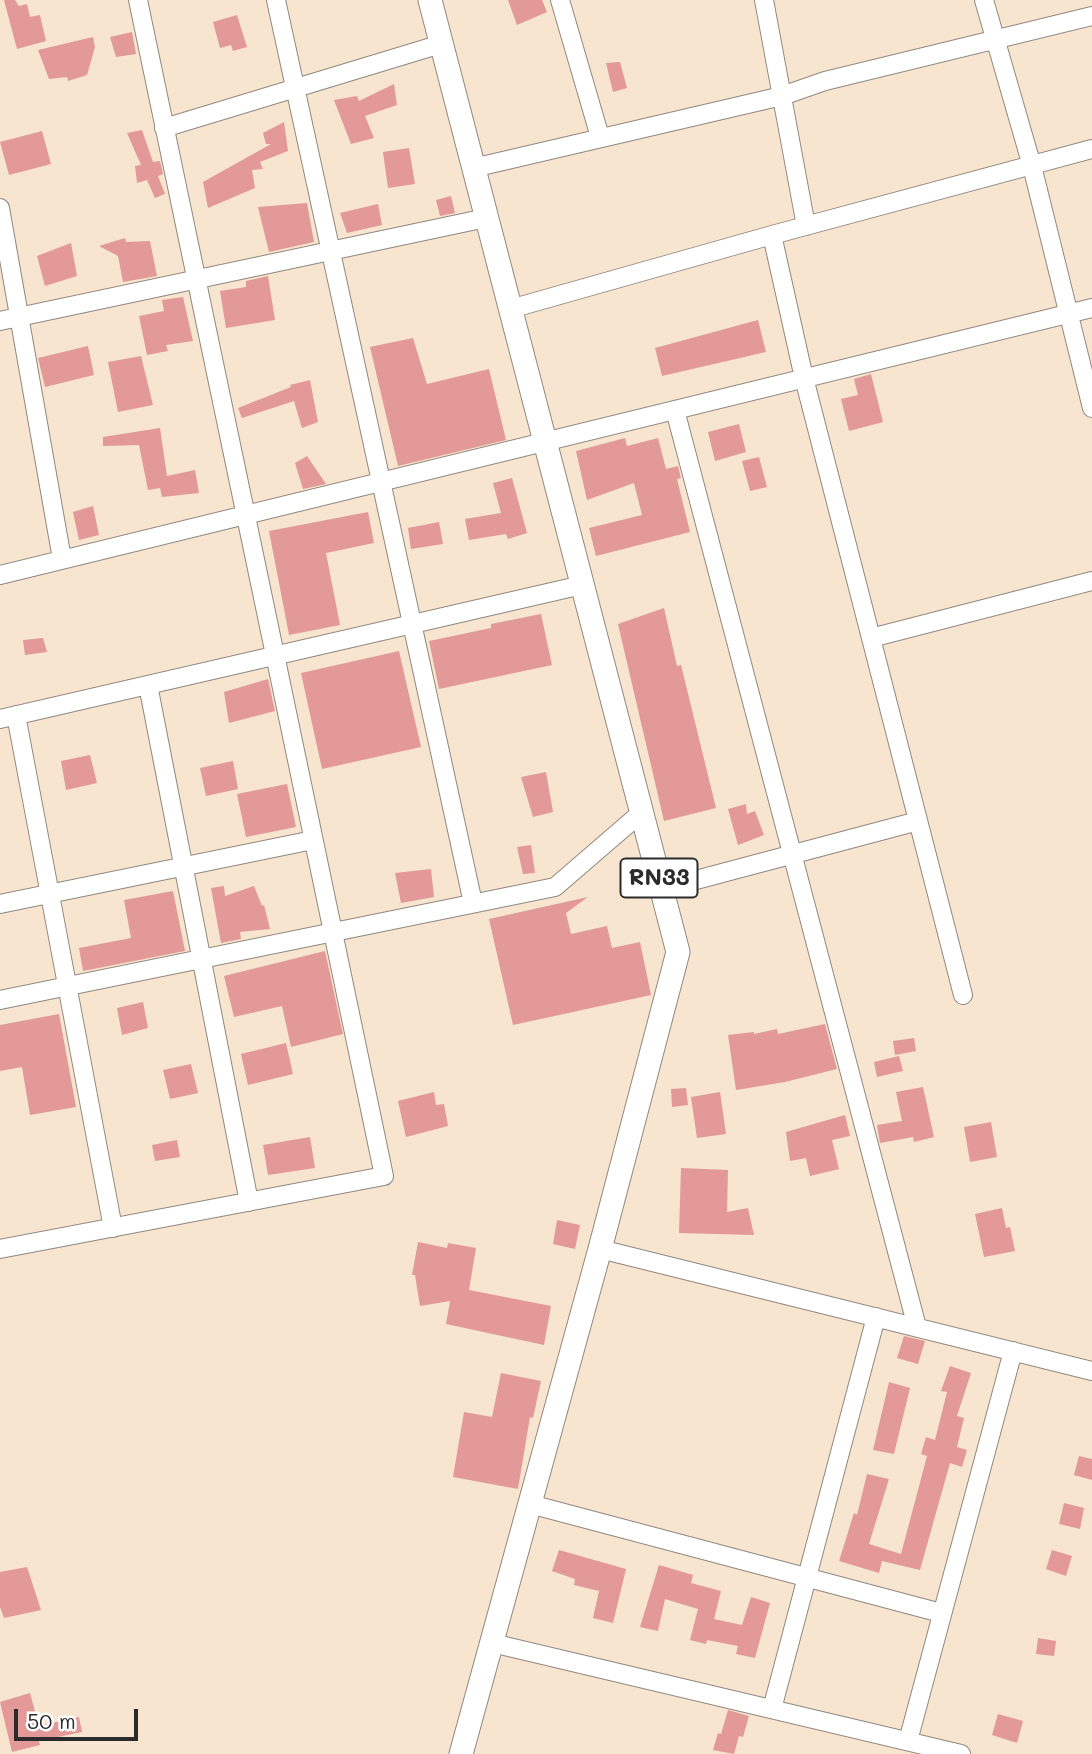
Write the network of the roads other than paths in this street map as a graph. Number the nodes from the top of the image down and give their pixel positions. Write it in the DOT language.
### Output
graph roads {
  1 [pos="138,0"];
  2 [pos="276,0"];
  3 [pos="430,0"];
  4 [pos="560,0"];
  5 [pos="764,0"];
  6 [pos="984,0"];
  7 [pos="1092,16"];
  8 [pos="995,39"];
  9 [pos="441,44"];
  10 [pos="296,89"];
  11 [pos="782,96"];
  12 [pos="164,128"];
  13 [pos="600,137"];
  14 [pos="1092,149"];
  15 [pos="1032,166"];
  16 [pos="473,168"];
  17 [pos="0,208"];
  18 [pos="486,218"];
  19 [pos="806,226"];
  20 [pos="772,235"];
  21 [pos="331,251"];
  22 [pos="196,279"];
  23 [pos="1092,308"];
  24 [pos="510,309"];
  25 [pos="1069,314"];
  26 [pos="19,317"];
  27 [pos="0,321"];
  28 [pos="804,378"];
  29 [pos="1092,408"];
  30 [pos="675,410"];
  31 [pos="544,442"];
  32 [pos="381,481"];
  33 [pos="245,515"];
  34 [pos="62,559"];
  35 [pos="0,575"];
  36 [pos="1092,581"];
  37 [pos="582,585"];
  38 [pos="412,624"];
  39 [pos="871,638"];
  40 [pos="275,656"];
  41 [pos="148,685"];
  42 [pos="8,717"];
  43 [pos="642,812"];
  44 [pos="918,821"];
  45 [pos="313,841"];
  46 [pos="793,854"];
  47 [pos="184,867"];
  48 [pos="662,889"];
  49 [pos="50,894"];
  50 [pos="472,903"];
  51 [pos="0,904"];
  52 [pos="333,932"];
  53 [pos="202,959"];
  54 [pos="67,986"];
  55 [pos="963,995"];
  56 [pos="0,1000"];
  57 [pos="249,1202"];
  58 [pos="113,1227"];
  59 [pos="0,1248"];
  60 [pos="600,1249"];
  61 [pos="876,1317"];
  62 [pos="917,1327"];
  63 [pos="1013,1351"];
  64 [pos="1092,1371"];
  65 [pos="530,1504"];
  66 [pos="807,1578"];
  67 [pos="941,1613"];
  68 [pos="492,1643"];
  69 [pos="772,1709"];
  70 [pos="908,1741"];
  71 [pos="461,1754"];
  72 [pos="961,1754"];
  1 -- 12 [label="street"];
  2 -- 10 [label="street"];
  3 -- 9 [label="main road, RN33"];
  4 -- 13 [label="street"];
  5 -- 11 [label="street"];
  6 -- 8 [label="street"];
  7 -- 8 [label="street"];
  8 -- 11 [label="street"];
  8 -- 15 [label="street"];
  9 -- 10 [label="street"];
  9 -- 16 [label="main road, RN33"];
  10 -- 12 [label="street"];
  10 -- 21 [label="street"];
  11 -- 13 [label="street"];
  11 -- 19 [label="street"];
  12 -- 22 [label="street"];
  13 -- 16 [label="street"];
  14 -- 15 [label="street"];
  15 -- 19 [label="street"];
  15 -- 25 [label="street"];
  16 -- 18 [label="main road, RN33"];
  17 -- 26 [label="street"];
  18 -- 21 [label="street"];
  18 -- 24 [label="main road, RN33"];
  19 -- 20 [label="street"];
  20 -- 24 [label="street"];
  20 -- 28 [label="street"];
  21 -- 22 [label="street"];
  21 -- 32 [label="street"];
  22 -- 26 [label="street"];
  22 -- 33 [label="street"];
  23 -- 25 [label="street"];
  24 -- 31 [label="main road, RN33"];
  25 -- 28 [label="street"];
  25 -- 29 [label="street"];
  26 -- 27 [label="street"];
  26 -- 34 [label="street"];
  28 -- 30 [label="street"];
  28 -- 39 [label="street"];
  30 -- 31 [label="street"];
  30 -- 46 [label="street"];
  31 -- 32 [label="street"];
  31 -- 37 [label="main road, RN33"];
  32 -- 33 [label="street"];
  32 -- 38 [label="street"];
  33 -- 34 [label="street"];
  33 -- 40 [label="street"];
  34 -- 35 [label="street"];
  36 -- 39 [label="street"];
  37 -- 38 [label="street"];
  37 -- 43 [label="main road, RN33"];
  38 -- 40 [label="street"];
  38 -- 50 [label="street"];
  39 -- 44 [label="street"];
  40 -- 41 [label="street"];
  40 -- 45 [label="street"];
  41 -- 42 [label="street"];
  41 -- 47 [label="street"];
  42 -- 49 [label="street"];
  43 -- 48 [label="main road, RN33"];
  43 -- 50 [label="street"];
  44 -- 46 [label="street"];
  44 -- 55 [label="street"];
  45 -- 47 [label="street"];
  45 -- 52 [label="street"];
  46 -- 48 [label="street"];
  46 -- 62 [label="street"];
  47 -- 49 [label="street"];
  47 -- 53 [label="street"];
  48 -- 60 [label="main road, RN33"];
  49 -- 51 [label="street"];
  49 -- 54 [label="street"];
  50 -- 52 [label="street"];
  52 -- 53 [label="street"];
  52 -- 57 [label="street"];
  53 -- 54 [label="street"];
  53 -- 57 [label="street"];
  54 -- 56 [label="street"];
  54 -- 58 [label="street"];
  57 -- 58 [label="street"];
  58 -- 59 [label="street"];
  60 -- 61 [label="street"];
  60 -- 65 [label="main road, RN33"];
  61 -- 62 [label="street"];
  61 -- 66 [label="street"];
  62 -- 63 [label="street"];
  63 -- 64 [label="street"];
  63 -- 67 [label="street"];
  65 -- 66 [label="street"];
  65 -- 68 [label="main road, RN33"];
  66 -- 67 [label="street"];
  66 -- 69 [label="street"];
  67 -- 70 [label="street"];
  68 -- 69 [label="street"];
  68 -- 71 [label="main road, RN33"];
  69 -- 70 [label="street"];
  70 -- 72 [label="street"];
}
